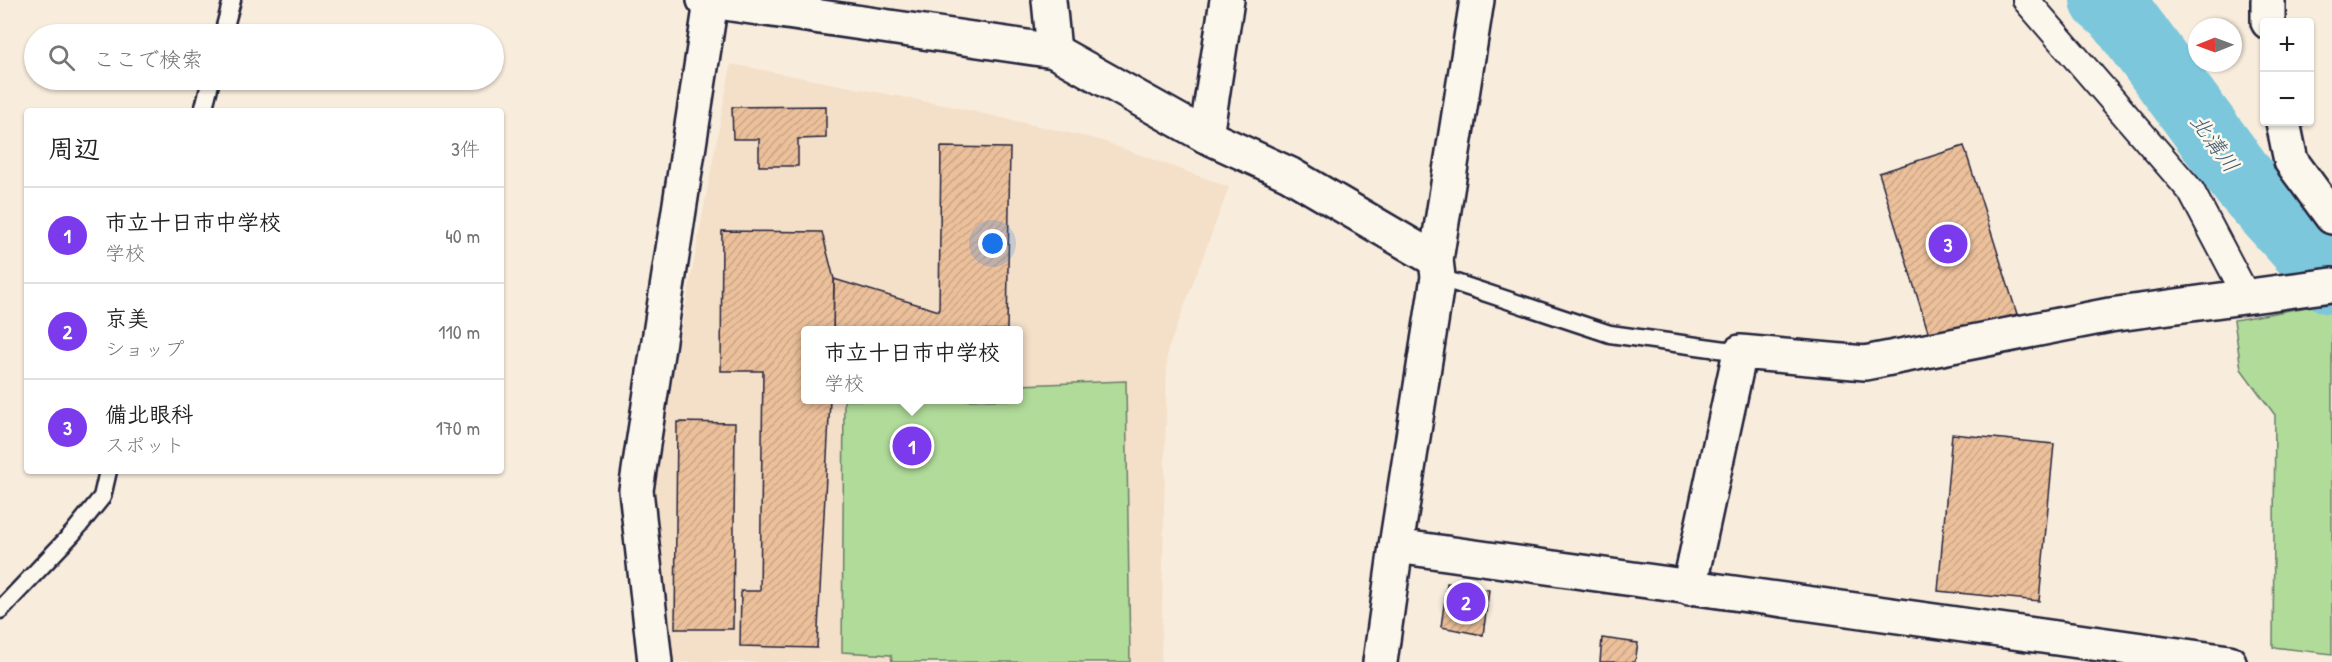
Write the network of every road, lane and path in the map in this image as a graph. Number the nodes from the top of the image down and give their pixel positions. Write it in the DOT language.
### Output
graph roads {
  1 [pos="232,0"];
  2 [pos="1049,0"];
  3 [pos="1227,0"];
  4 [pos="1477,0"];
  5 [pos="2025,0"];
  6 [pos="2268,0"];
  7 [pos="707,1"];
  8 [pos="2268,18"];
  9 [pos="226,24"];
  10 [pos="1054,51"];
  11 [pos="208,90"];
  12 [pos="204,108"];
  13 [pos="2284,126"];
  14 [pos="1206,136"];
  15 [pos="2332,217"];
  16 [pos="1437,268"];
  17 [pos="2332,285"];
  18 [pos="2247,297"];
  19 [pos="1740,352"];
  20 [pos="107,474"];
  21 [pos="1396,546"];
  22 [pos="1689,588"];
  23 [pos="0,610"];
  24 [pos="656,662"];
  25 [pos="1380,662"];
  26 [pos="2229,662"];
  1 -- 9 [label="lane"];
  2 -- 10 [label="street"];
  3 -- 14 [label="street"];
  4 -- 16 [label="street"];
  5 -- 18 [label="street"];
  6 -- 8 [label="street"];
  7 -- 10 [label="street"];
  7 -- 24 [label="street"];
  10 -- 14 [label="street"];
  11 -- 12 [label="lane"];
  13 -- 15 [label="street"];
  14 -- 16 [label="street"];
  16 -- 19 [label="lane"];
  16 -- 21 [label="street"];
  17 -- 18 [label="street"];
  18 -- 19 [label="street"];
  19 -- 22 [label="street"];
  20 -- 23 [label="lane"];
  21 -- 22 [label="street"];
  21 -- 25 [label="street"];
  22 -- 26 [label="street"];
}
